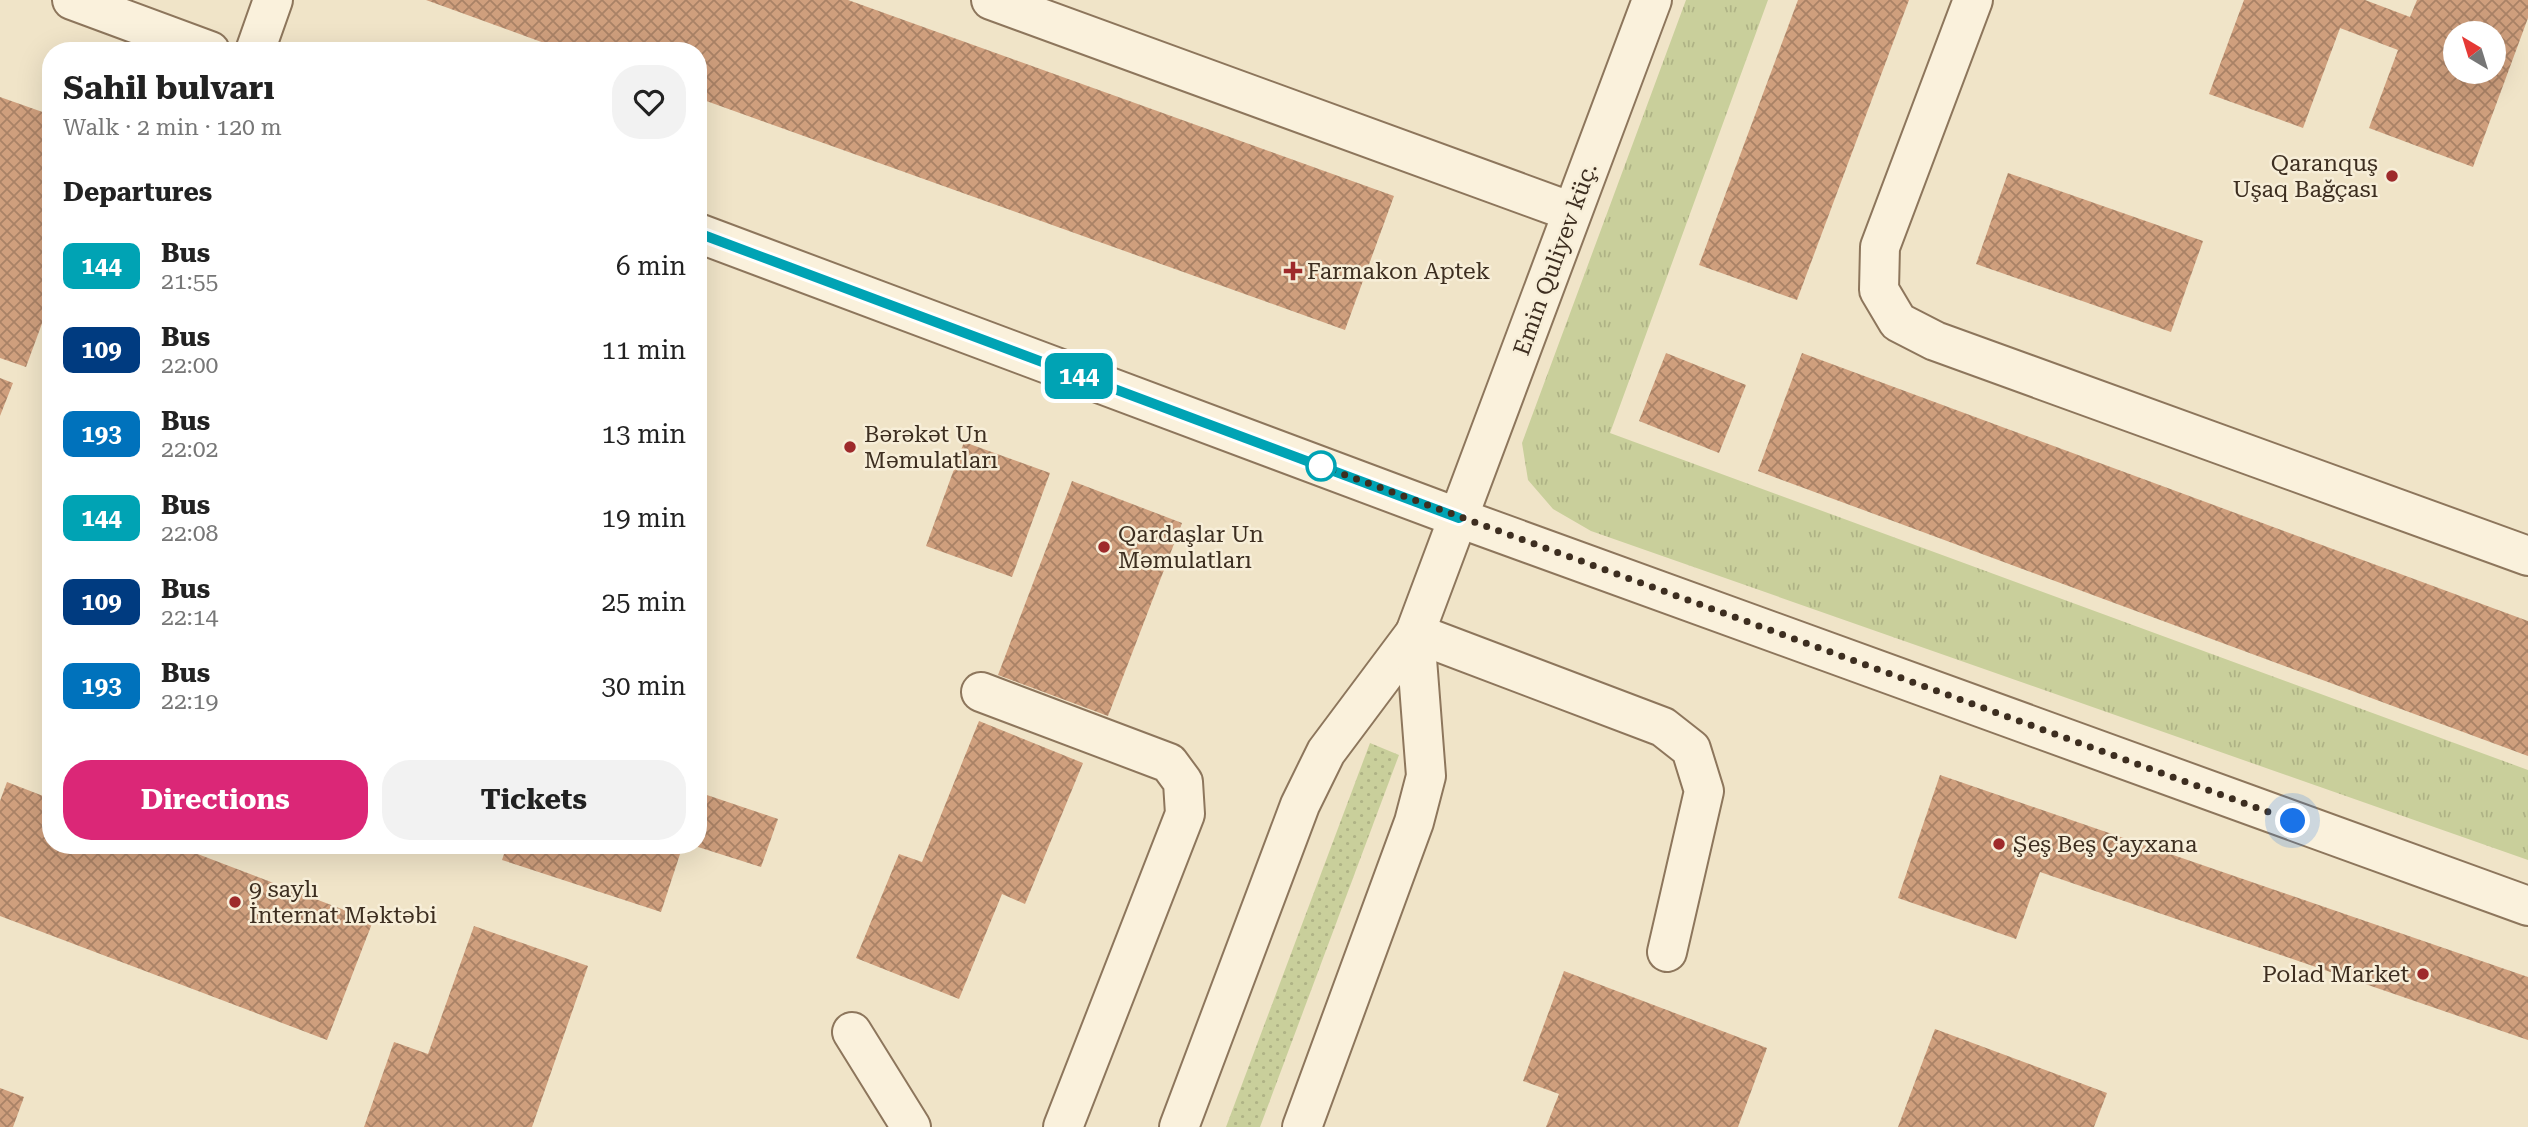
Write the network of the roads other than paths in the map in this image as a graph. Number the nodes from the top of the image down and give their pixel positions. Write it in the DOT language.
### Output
graph roads {
  1 [pos="72,0"];
  2 [pos="273,0"];
  3 [pos="991,0"];
  4 [pos="1652,0"];
  5 [pos="1973,0"];
  6 [pos="186,42"];
  7 [pos="258,42"];
  8 [pos="1572,212"];
  9 [pos="707,236"];
  10 [pos="1459,518"];
  11 [pos="2528,556"];
  12 [pos="1415,633"];
  13 [pos="981,692"];
  14 [pos="2528,906"];
  15 [pos="1667,953"];
  16 [pos="852,1032"];
  17 [pos="911,1127"];
  18 [pos="1063,1127"];
  19 [pos="1179,1127"];
  20 [pos="1302,1127"];
  1 -- 6 [label="street"];
  2 -- 7 [label="street"];
  3 -- 8 [label="street"];
  4 -- 8 [label="street, Emin Quliyev küç."];
  5 -- 11 [label="street"];
  8 -- 10 [label="street, Emin Quliyev küç."];
  9 -- 10 [label="street"];
  10 -- 12 [label="street, Emin Quliyev küç."];
  10 -- 14 [label="street"];
  12 -- 15 [label="street"];
  12 -- 19 [label="street"];
  12 -- 20 [label="street"];
  13 -- 18 [label="street"];
  16 -- 17 [label="street"];
}
